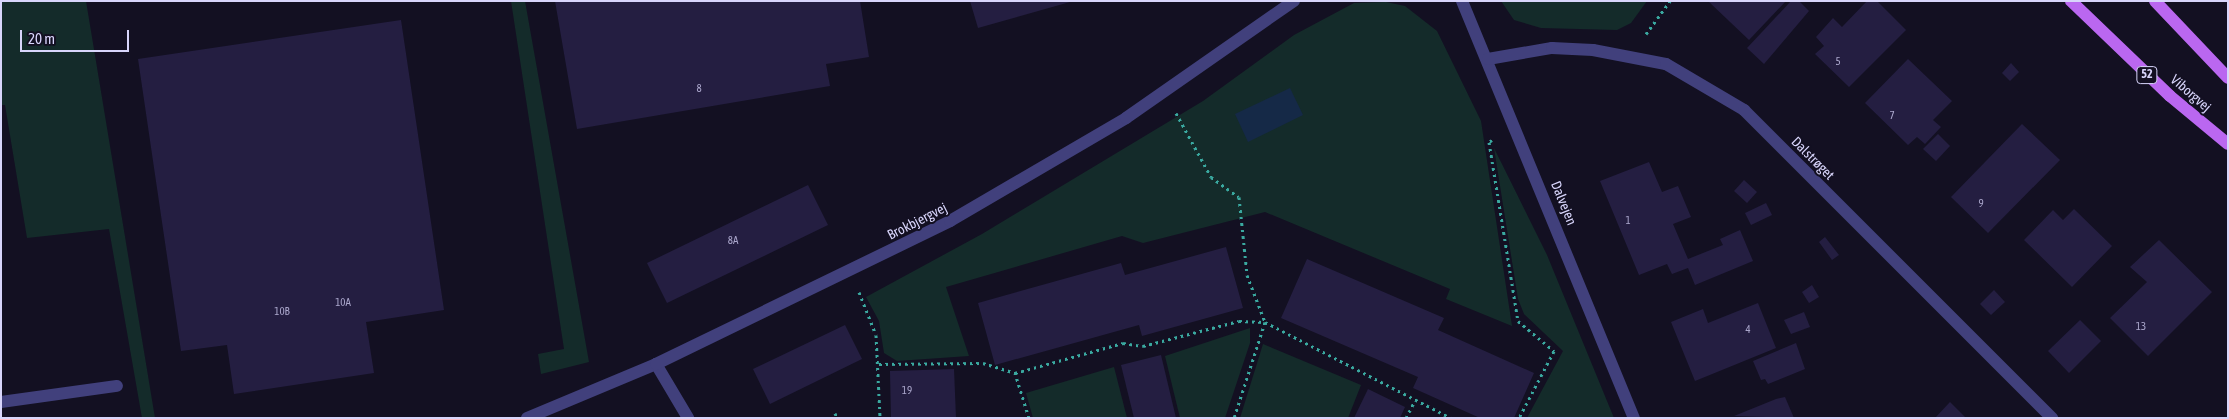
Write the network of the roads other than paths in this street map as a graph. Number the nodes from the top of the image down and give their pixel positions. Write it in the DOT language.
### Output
graph roads {
  1 [pos="1294,1"];
  2 [pos="1462,1"];
  3 [pos="2071,1"];
  4 [pos="2155,1"];
  5 [pos="1488,59"];
  6 [pos="2228,78"];
  7 [pos="2228,144"];
  8 [pos="656,364"];
  9 [pos="117,386"];
  10 [pos="1,402"];
  11 [pos="527,418"];
  12 [pos="688,418"];
  13 [pos="1634,418"];
  14 [pos="2052,418"];
  1 -- 8 [label="street, Brokbjergvej"];
  2 -- 5 [label="street, Dalvejen"];
  3 -- 7 [label="main road, Viborgvej / 52"];
  4 -- 6 [label="main road"];
  5 -- 13 [label="street, Dalvejen"];
  5 -- 14 [label="street, Dalstrøget"];
  8 -- 11 [label="street, Brokbjergvej"];
  8 -- 12 [label="street"];
  9 -- 10 [label="street"];
}
